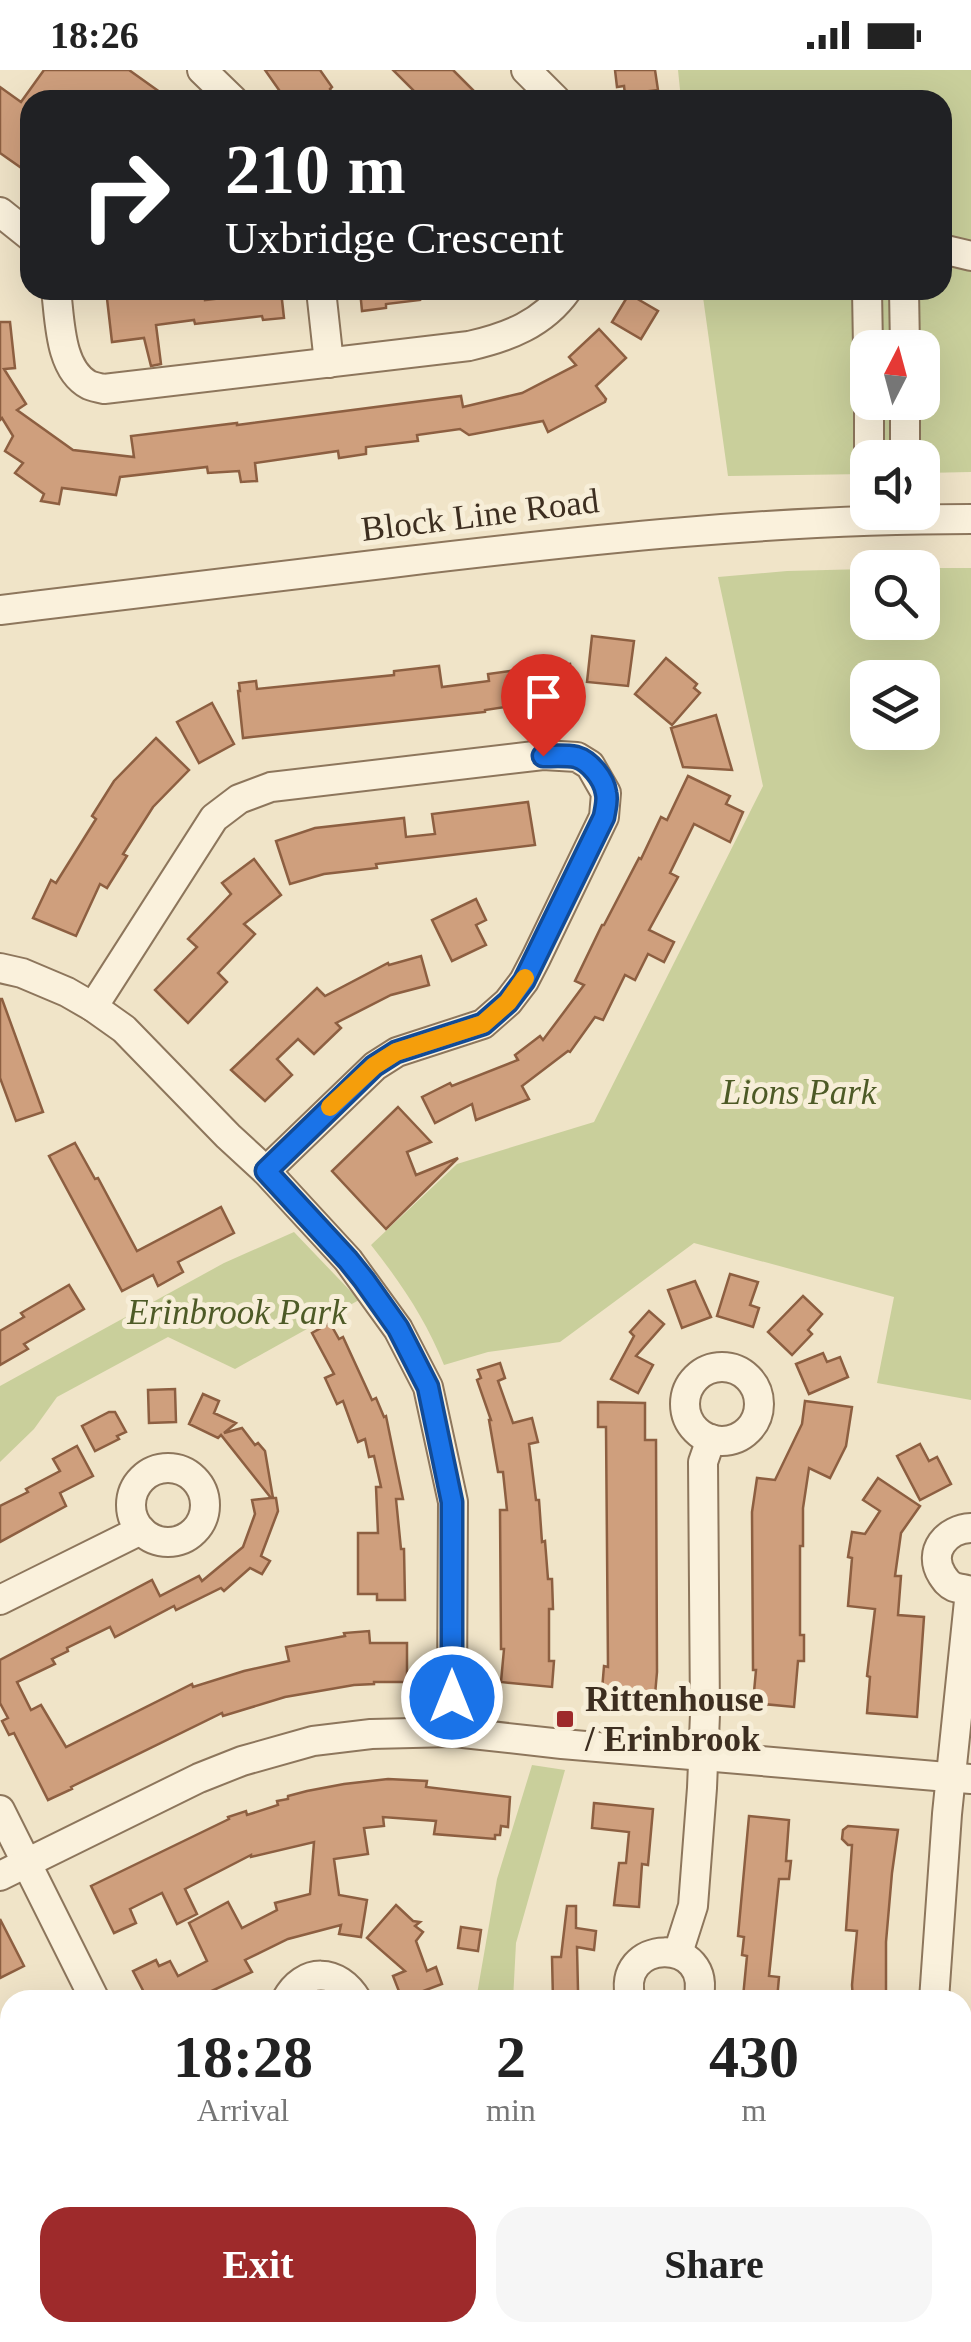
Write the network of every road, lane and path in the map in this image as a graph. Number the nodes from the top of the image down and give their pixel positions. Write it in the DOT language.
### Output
graph roads {
  1 [pos="202,70"];
  2 [pos="526,70"];
  3 [pos="223,90"];
  4 [pos="546,90"];
  5 [pos="0,212"];
  6 [pos="20,228"];
  7 [pos="58,300"];
  8 [pos="322,300"];
  9 [pos="559,300"];
  10 [pos="868,300"];
  11 [pos="904,300"];
  12 [pos="868,330"];
  13 [pos="904,330"];
  14 [pos="329,363"];
  15 [pos="940,518"];
  16 [pos="850,519"];
  17 [pos="971,519"];
  18 [pos="0,610"];
  19 [pos="0,968"];
  20 [pos="93,1006"];
  21 [pos="266,1171"];
  22 [pos="711,1439"];
  23 [pos="971,1528"];
  24 [pos="141,1530"];
  25 [pos="971,1591"];
  26 [pos="0,1600"];
  27 [pos="454,1732"];
  28 [pos="703,1756"];
  29 [pos="961,1778"];
  30 [pos="0,1810"];
  31 [pos="26,1863"];
  32 [pos="0,1876"];
  33 [pos="678,1953"];
  34 [pos="89,1990"];
  35 [pos="293,1990"];
  36 [pos="351,1990"];
  37 [pos="629,1990"];
  38 [pos="699,1990"];
  39 [pos="935,1990"];
  1 -- 3 [label="street"];
  2 -- 4 [label="street"];
  5 -- 6 [label="street"];
  7 -- 14 [label="street"];
  8 -- 14 [label="street"];
  9 -- 14 [label="street"];
  10 -- 12 [label="street"];
  11 -- 13 [label="street"];
  15 -- 17 [label="street, Block Line Road"];
  16 -- 18 [label="street, Block Line Road"];
  19 -- 20 [label="street"];
  20 -- 21 [label="street"];
  20 -- 21 [label="street"];
  21 -- 27 [label="street"];
  22 -- 28 [label="street"];
  23 -- 25 [label="street"];
  24 -- 26 [label="street"];
  25 -- 29 [label="street"];
  27 -- 28 [label="street"];
  27 -- 31 [label="street"];
  28 -- 29 [label="street"];
  28 -- 33 [label="street"];
  29 -- 39 [label="street"];
  30 -- 31 [label="street"];
  31 -- 32 [label="street"];
  31 -- 34 [label="street"];
  33 -- 37 [label="street"];
  33 -- 38 [label="street"];
  35 -- 36 [label="street"];
}
